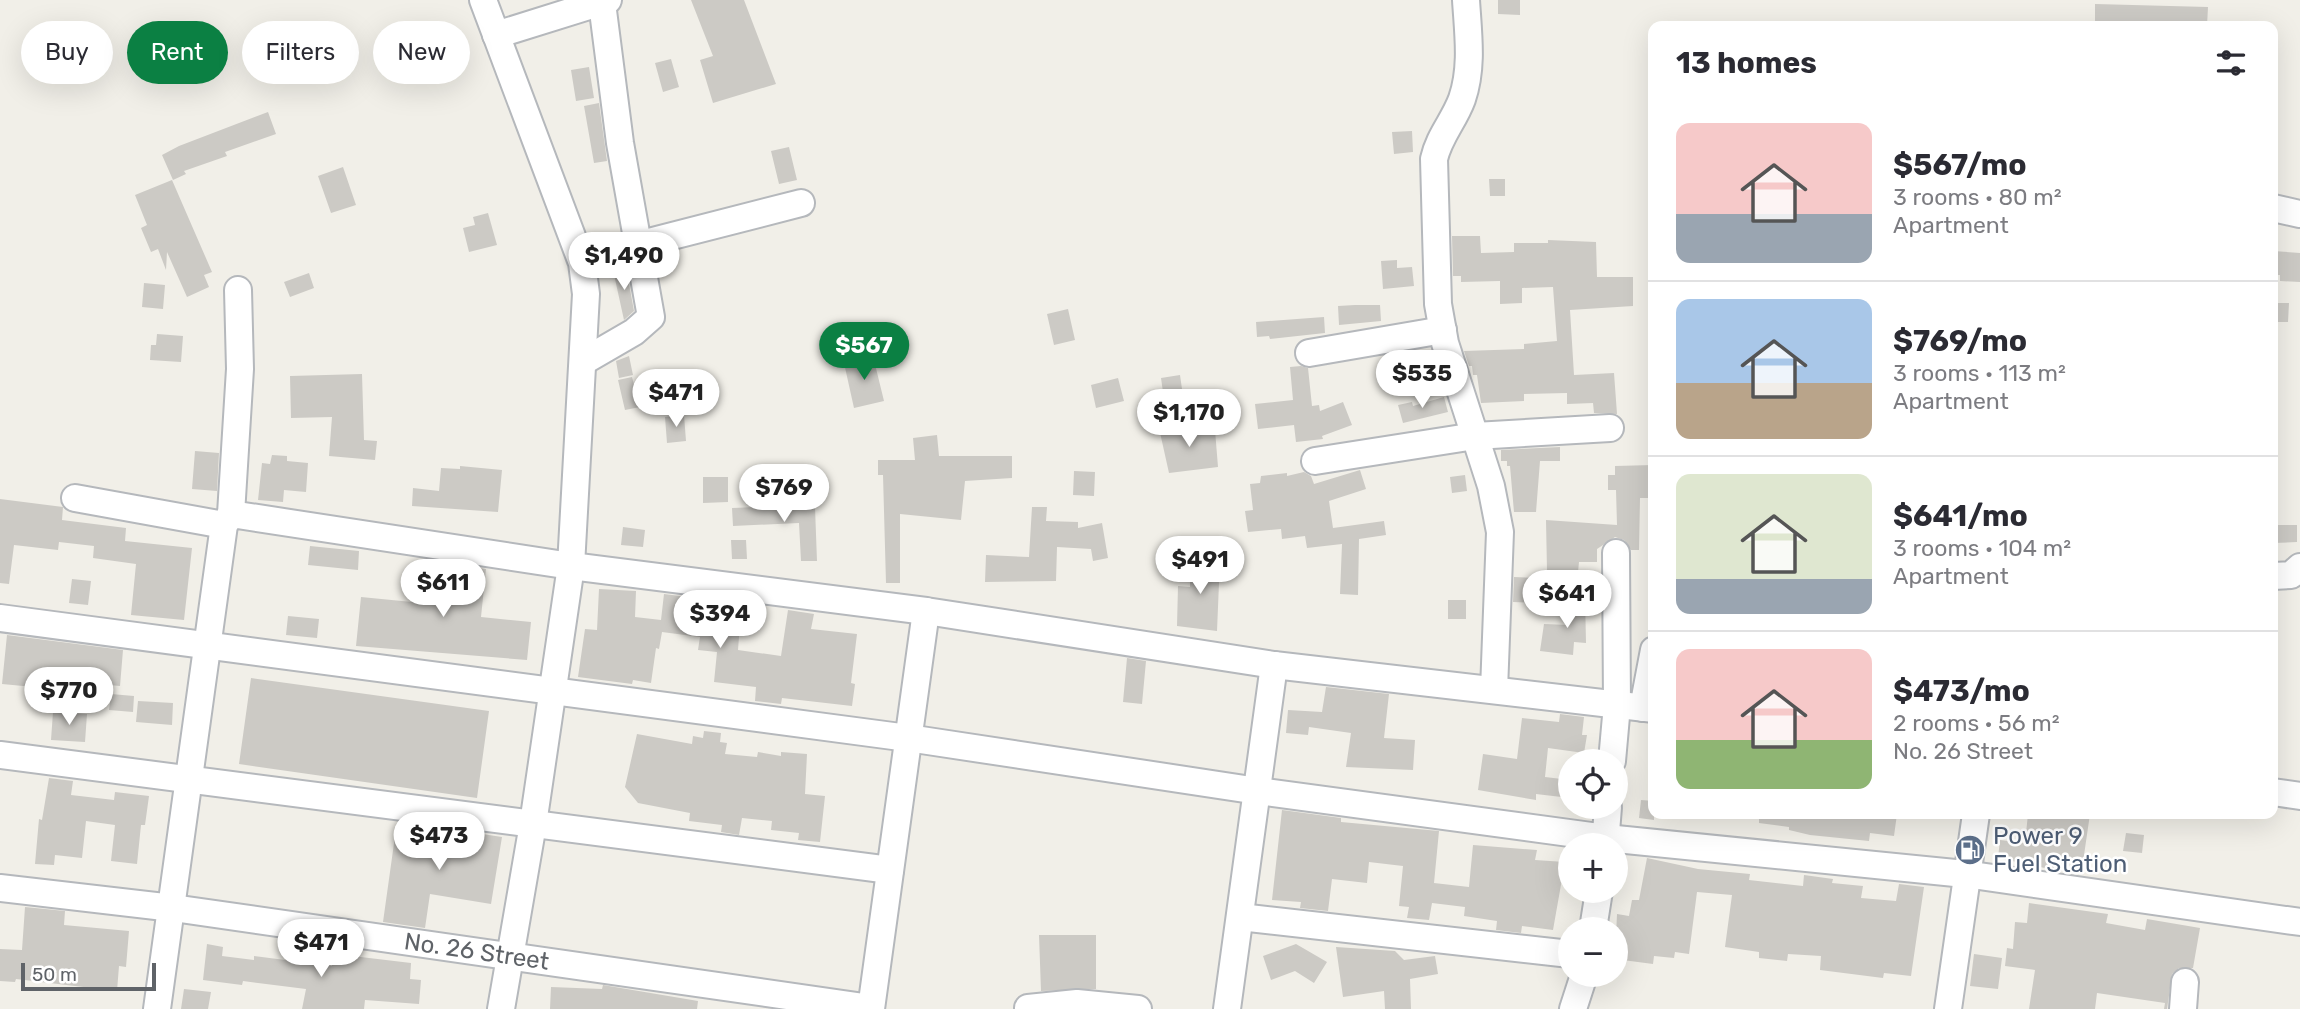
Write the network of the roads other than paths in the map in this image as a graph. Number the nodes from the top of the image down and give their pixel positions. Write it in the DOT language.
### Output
graph roads {
  1 [pos="483,0"];
  2 [pos="1465,0"];
  3 [pos="605,1"];
  4 [pos="496,35"];
  5 [pos="802,203"];
  6 [pos="2278,209"];
  7 [pos="2300,214"];
  8 [pos="637,245"];
  9 [pos="238,290"];
  10 [pos="1443,330"];
  11 [pos="1309,353"];
  12 [pos="584,361"];
  13 [pos="1610,428"];
  14 [pos="1475,436"];
  15 [pos="1315,461"];
  16 [pos="75,498"];
  17 [pos="228,519"];
  18 [pos="1616,553"];
  19 [pos="571,566"];
  20 [pos="2300,567"];
  21 [pos="2278,576"];
  22 [pos="926,611"];
  23 [pos="0,618"];
  24 [pos="207,643"];
  25 [pos="1274,665"];
  26 [pos="1494,690"];
  27 [pos="551,692"];
  28 [pos="1617,705"];
  29 [pos="1648,708"];
  30 [pos="908,738"];
  31 [pos="1613,749"];
  32 [pos="0,755"];
  33 [pos="190,780"];
  34 [pos="1258,791"];
  35 [pos="2278,793"];
  36 [pos="2300,796"];
  37 [pos="1975,819"];
  38 [pos="533,824"];
  39 [pos="1558,834"];
  40 [pos="1628,843"];
  41 [pos="890,870"];
  42 [pos="1965,874"];
  43 [pos="0,888"];
  44 [pos="173,908"];
  45 [pos="1240,917"];
  46 [pos="2300,922"];
  47 [pos="1558,953"];
  48 [pos="509,956"];
  49 [pos="2185,982"];
  50 [pos="1580,987"];
  51 [pos="871,1008"];
  52 [pos="1028,1008"];
  53 [pos="156,1009"];
  54 [pos="501,1009"];
  55 [pos="1138,1009"];
  56 [pos="1227,1009"];
  57 [pos="1573,1009"];
  58 [pos="1948,1009"];
  59 [pos="2183,1009"];
  1 -- 4 [label="street"];
  2 -- 10 [label="street"];
  3 -- 4 [label="street"];
  3 -- 8 [label="street"];
  4 -- 12 [label="street"];
  5 -- 8 [label="street"];
  6 -- 7 [label="street"];
  8 -- 12 [label="street"];
  9 -- 17 [label="street"];
  10 -- 11 [label="street"];
  10 -- 14 [label="street"];
  12 -- 19 [label="street"];
  13 -- 14 [label="street"];
  14 -- 15 [label="street"];
  14 -- 26 [label="street"];
  16 -- 17 [label="street"];
  17 -- 19 [label="street"];
  17 -- 24 [label="street"];
  18 -- 28 [label="street"];
  19 -- 22 [label="street"];
  19 -- 27 [label="street"];
  20 -- 21 [label="street"];
  22 -- 25 [label="street"];
  22 -- 30 [label="street"];
  23 -- 24 [label="street"];
  24 -- 27 [label="street"];
  24 -- 33 [label="street"];
  25 -- 26 [label="street"];
  25 -- 34 [label="street"];
  26 -- 28 [label="street"];
  27 -- 30 [label="street"];
  27 -- 38 [label="street"];
  28 -- 29 [label="street"];
  28 -- 31 [label="street"];
  30 -- 34 [label="street"];
  30 -- 41 [label="street"];
  32 -- 33 [label="street"];
  33 -- 38 [label="street"];
  33 -- 44 [label="street"];
  34 -- 39 [label="street"];
  34 -- 45 [label="street"];
  35 -- 36 [label="street"];
  37 -- 42 [label="street"];
  38 -- 41 [label="street"];
  38 -- 48 [label="street"];
  40 -- 42 [label="street"];
  41 -- 51 [label="street"];
  42 -- 46 [label="street"];
  42 -- 58 [label="street"];
  43 -- 44 [label="street, No. 26 Street"];
  44 -- 48 [label="street, No. 26 Street"];
  44 -- 53 [label="street"];
  45 -- 47 [label="street"];
  45 -- 56 [label="street"];
  48 -- 51 [label="street, No. 26 Street"];
  48 -- 54 [label="street"];
  49 -- 59 [label="street"];
  50 -- 57 [label="street"];
  52 -- 55 [label="street"];
}
